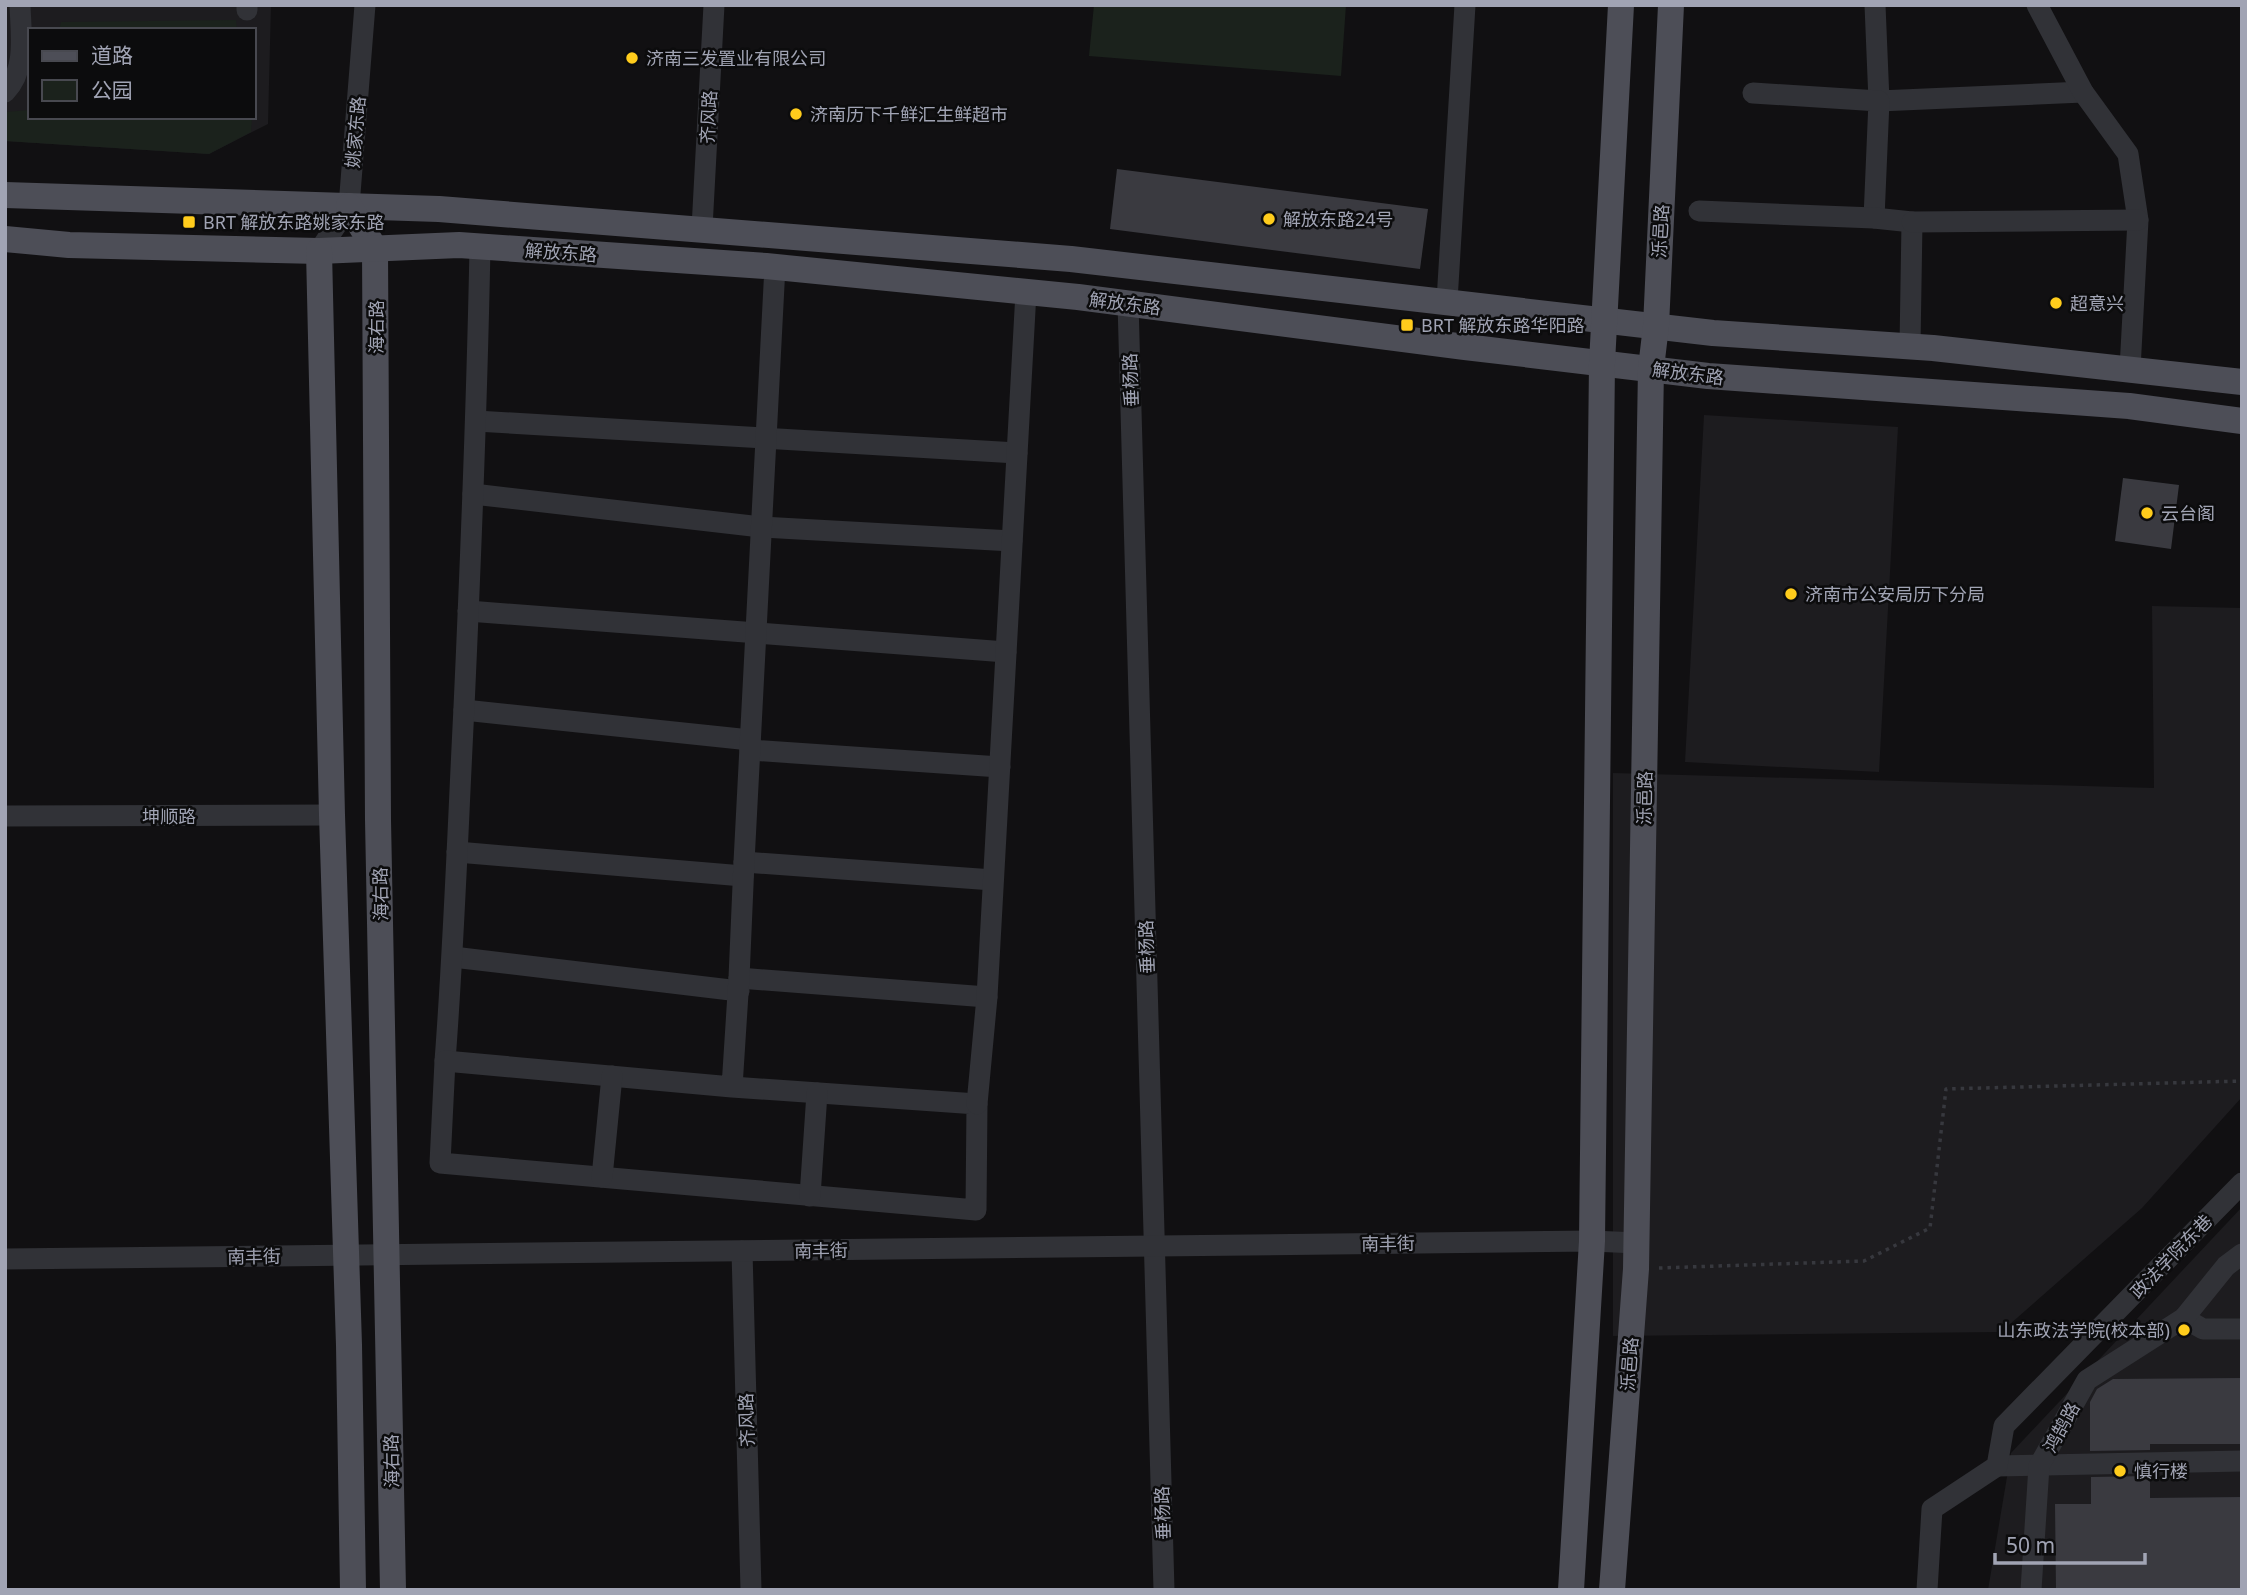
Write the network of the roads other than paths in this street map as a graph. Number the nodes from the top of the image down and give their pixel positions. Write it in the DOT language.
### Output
graph roads {
  1 [pos="20,5"];
  2 [pos="365,5"];
  3 [pos="714,5"];
  4 [pos="1465,5"];
  5 [pos="1621,5"];
  6 [pos="1671,5"];
  7 [pos="1874,5"];
  8 [pos="2037,5"];
  9 [pos="2083,92"];
  10 [pos="5,93"];
  11 [pos="1753,93"];
  12 [pos="1879,101"];
  13 [pos="5,195"];
  14 [pos="349,206"];
  15 [pos="1699,211"];
  16 [pos="1874,218"];
  17 [pos="2138,220"];
  18 [pos="1912,222"];
  19 [pos="702,229"];
  20 [pos="5,239"];
  21 [pos="480,247"];
  22 [pos="375,249"];
  23 [pos="319,251"];
  24 [pos="775,267"];
  25 [pos="1026,292"];
  26 [pos="1447,301"];
  27 [pos="1128,303"];
  28 [pos="1605,320"];
  29 [pos="1656,326"];
  30 [pos="1910,346"];
  31 [pos="1602,363"];
  32 [pos="1651,368"];
  33 [pos="2130,369"];
  34 [pos="2242,382"];
  35 [pos="476,421"];
  36 [pos="2242,421"];
  37 [pos="766,439"];
  38 [pos="1017,453"];
  39 [pos="473,495"];
  40 [pos="761,527"];
  41 [pos="1012,541"];
  42 [pos="468,611"];
  43 [pos="756,634"];
  44 [pos="1006,652"];
  45 [pos="464,710"];
  46 [pos="750,745"];
  47 [pos="1000,767"];
  48 [pos="332,815"];
  49 [pos="5,816"];
  50 [pos="457,852"];
  51 [pos="743,869"];
  52 [pos="993,880"];
  53 [pos="453,957"];
  54 [pos="739,985"];
  55 [pos="987,997"];
  56 [pos="444,1061"];
  57 [pos="611,1076"];
  58 [pos="732,1087"];
  59 [pos="817,1093"];
  60 [pos="977,1104"];
  61 [pos="603,1177"];
  62 [pos="2242,1183"];
  63 [pos="810,1196"];
  64 [pos="1592,1241"];
  65 [pos="1155,1246"];
  66 [pos="742,1251"];
  67 [pos="2242,1254"];
  68 [pos="346,1255"];
  69 [pos="387,1255"];
  70 [pos="1637,1256"];
  71 [pos="5,1259"];
  72 [pos="2184,1318"];
  73 [pos="2242,1329"];
  74 [pos="2242,1461"];
  75 [pos="1997,1466"];
  76 [pos="2039,1466"];
  77 [pos="353,1590"];
  78 [pos="393,1590"];
  79 [pos="751,1590"];
  80 [pos="1164,1590"];
  81 [pos="1571,1590"];
  82 [pos="1612,1590"];
  83 [pos="1927,1590"];
  84 [pos="2031,1590"];
  1 -- 10 [label="street"];
  2 -- 14 [label="street, 姚家东路"];
  3 -- 19 [label="street, 齐风路"];
  4 -- 26 [label="street"];
  5 -- 28 [label="main road"];
  6 -- 29 [label="main road, 泺邑路"];
  7 -- 12 [label="street"];
  8 -- 9 [label="street"];
  9 -- 12 [label="street"];
  9 -- 17 [label="street"];
  11 -- 12 [label="street"];
  12 -- 16 [label="street"];
  13 -- 14 [label="main road, 解放东路"];
  14 -- 19 [label="main road, 解放东路"];
  14 -- 22 [label="main road"];
  14 -- 23 [label="street, 姚家东路"];
  15 -- 16 [label="street"];
  16 -- 18 [label="street"];
  17 -- 18 [label="street"];
  17 -- 33 [label="street"];
  18 -- 30 [label="street"];
  19 -- 26 [label="main road, 解放东路"];
  20 -- 23 [label="main road, 解放东路"];
  21 -- 22 [label="main road, 解放东路"];
  21 -- 24 [label="main road, 解放东路"];
  21 -- 35 [label="street"];
  22 -- 23 [label="main road, 解放东路"];
  22 -- 69 [label="main road, 海右路"];
  23 -- 48 [label="main road"];
  24 -- 25 [label="main road, 解放东路"];
  24 -- 37 [label="street"];
  25 -- 27 [label="main road, 解放东路"];
  25 -- 38 [label="street"];
  26 -- 28 [label="main road, 解放东路"];
  27 -- 31 [label="main road, 解放东路"];
  27 -- 65 [label="street, 垂杨路"];
  28 -- 29 [label="main road, 解放东路"];
  28 -- 31 [label="main road"];
  29 -- 30 [label="main road, 解放东路"];
  29 -- 32 [label="main road, 泺邑路"];
  30 -- 33 [label="main road, 解放东路"];
  31 -- 32 [label="main road, 解放东路"];
  31 -- 64 [label="main road"];
  32 -- 36 [label="main road, 解放东路"];
  32 -- 70 [label="main road, 泺邑路"];
  33 -- 34 [label="main road, 解放东路"];
  35 -- 37 [label="street"];
  35 -- 39 [label="street"];
  37 -- 38 [label="street"];
  37 -- 40 [label="street"];
  38 -- 41 [label="street"];
  39 -- 40 [label="street"];
  39 -- 42 [label="street"];
  40 -- 41 [label="street"];
  40 -- 43 [label="street"];
  41 -- 44 [label="street"];
  42 -- 43 [label="street"];
  42 -- 45 [label="street"];
  43 -- 44 [label="street"];
  43 -- 46 [label="street"];
  44 -- 47 [label="street"];
  45 -- 46 [label="street"];
  45 -- 50 [label="street"];
  46 -- 47 [label="street"];
  46 -- 51 [label="street"];
  47 -- 52 [label="street"];
  48 -- 49 [label="street, 坤顺路"];
  48 -- 68 [label="main road"];
  50 -- 51 [label="street"];
  50 -- 53 [label="street"];
  51 -- 52 [label="street"];
  51 -- 54 [label="street"];
  52 -- 55 [label="street"];
  53 -- 54 [label="street"];
  53 -- 56 [label="street"];
  54 -- 55 [label="street"];
  54 -- 58 [label="street"];
  55 -- 60 [label="street"];
  56 -- 57 [label="street"];
  56 -- 61 [label="street"];
  57 -- 58 [label="street"];
  57 -- 61 [label="street"];
  58 -- 59 [label="street"];
  59 -- 60 [label="street"];
  59 -- 63 [label="street"];
  60 -- 63 [label="street"];
  61 -- 63 [label="street"];
  62 -- 75 [label="street, 政法学院东巷"];
  64 -- 65 [label="street, 南丰街"];
  64 -- 70 [label="street, 南丰街"];
  64 -- 81 [label="main road"];
  65 -- 66 [label="street, 南丰街"];
  65 -- 80 [label="street, 垂杨路"];
  66 -- 69 [label="street, 南丰街"];
  66 -- 79 [label="street, 齐风路"];
  67 -- 72 [label="street, 鸿鹄路"];
  68 -- 69 [label="street, 南丰街"];
  68 -- 71 [label="street, 南丰街"];
  68 -- 77 [label="main road"];
  69 -- 78 [label="main road, 海右路"];
  70 -- 82 [label="main road, 泺邑路"];
  72 -- 73 [label="street"];
  72 -- 76 [label="street, 鸿鹄路"];
  74 -- 76 [label="street"];
  75 -- 76 [label="street"];
  75 -- 83 [label="street"];
  76 -- 84 [label="street, 鸿鹄路"];
}
